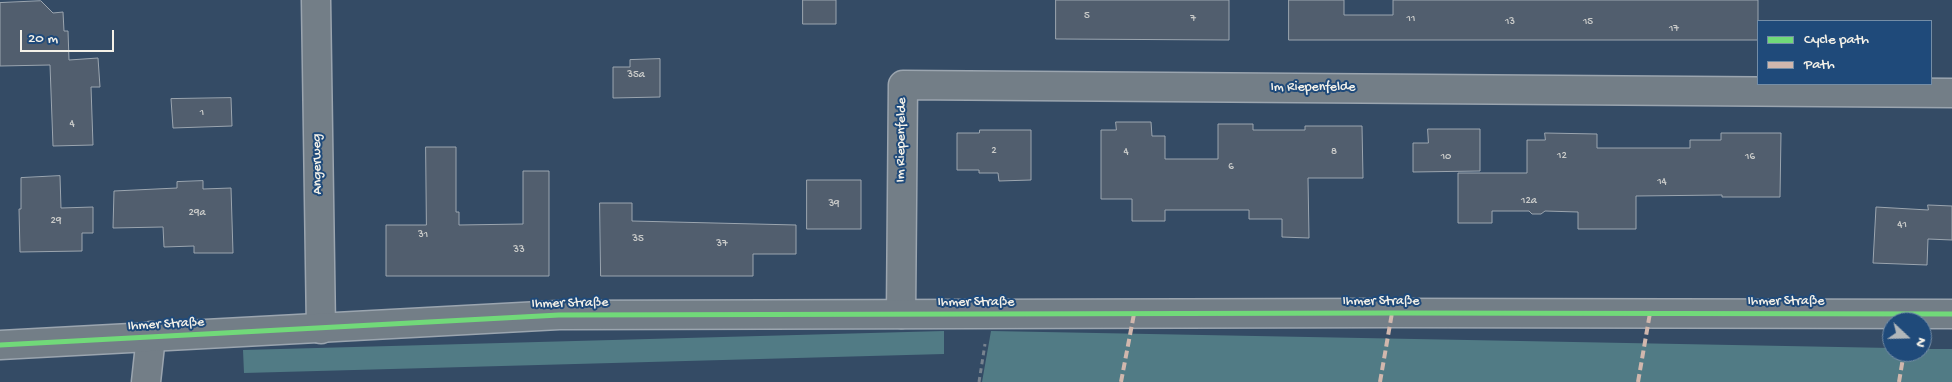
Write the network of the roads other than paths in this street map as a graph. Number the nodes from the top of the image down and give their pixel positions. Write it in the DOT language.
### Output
graph roads {
  1 [pos="316,0"];
  2 [pos="1952,93"];
  3 [pos="900,314"];
  4 [pos="1952,314"];
  5 [pos="321,329"];
  6 [pos="151,336"];
  7 [pos="0,345"];
  8 [pos="146,382"];
  1 -- 5 [label="street, Angerweg"];
  2 -- 3 [label="street, Im Riepenfelde"];
  3 -- 4 [label="street, Ihmer Straße"];
  3 -- 5 [label="street, Ihmer Straße"];
  5 -- 6 [label="street, Ihmer Straße"];
  6 -- 7 [label="street, Ihmer Straße"];
  6 -- 8 [label="street"];
}
